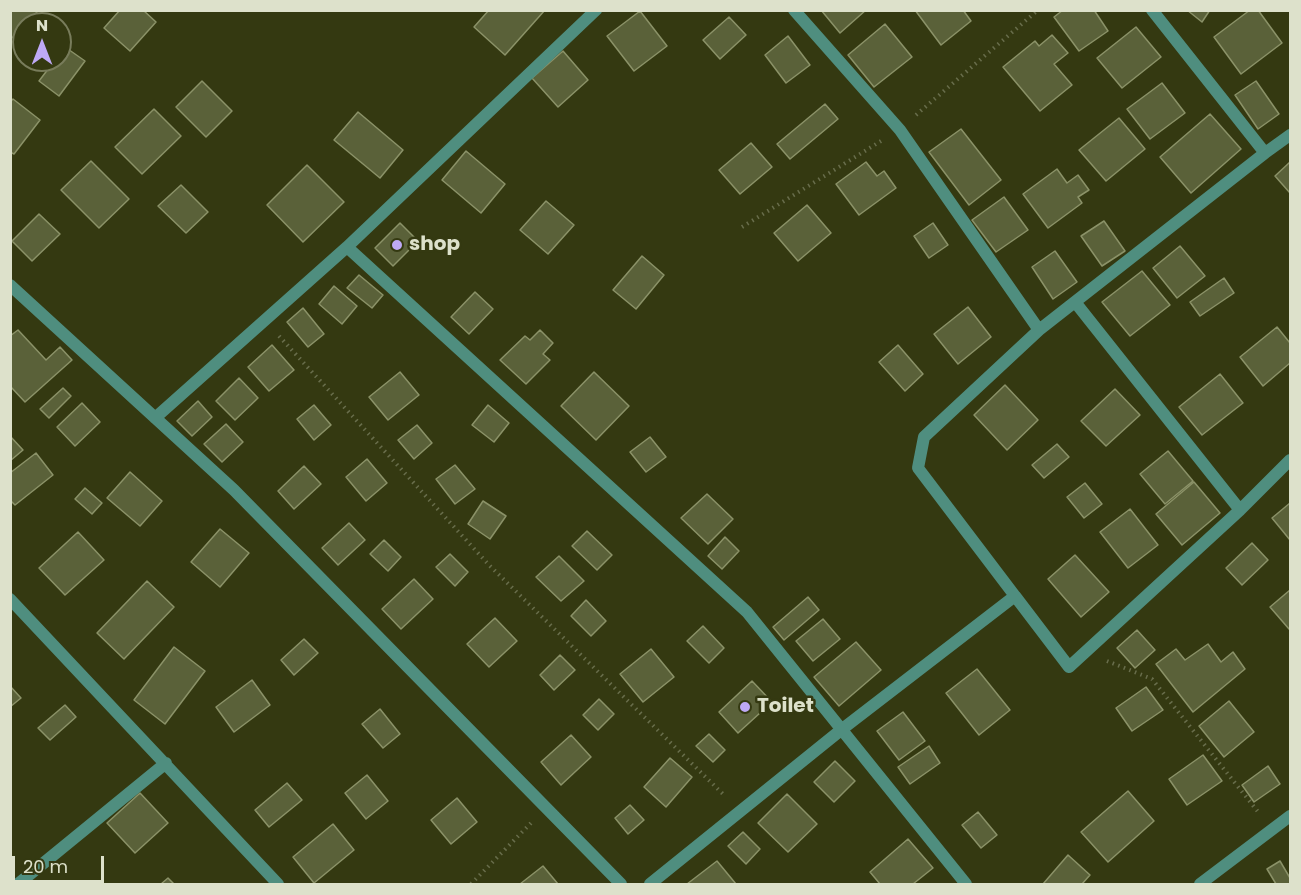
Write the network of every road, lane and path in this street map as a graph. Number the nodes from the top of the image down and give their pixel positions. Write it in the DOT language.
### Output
graph roads {
  1 [pos="596,10"];
  2 [pos="794,10"];
  3 [pos="1152,10"];
  4 [pos="1290,135"];
  5 [pos="1265,153"];
  6 [pos="347,247"];
  7 [pos="10,285"];
  8 [pos="1075,302"];
  9 [pos="264,320"];
  10 [pos="1039,330"];
  11 [pos="155,418"];
  12 [pos="1290,460"];
  13 [pos="1240,510"];
  14 [pos="1015,596"];
  15 [pos="10,599"];
  16 [pos="1084,652"];
  17 [pos="841,730"];
  18 [pos="166,763"];
  19 [pos="545,810"];
  20 [pos="740,811"];
  21 [pos="1290,816"];
  22 [pos="1272,829"];
  23 [pos="18,885"];
  24 [pos="278,885"];
  25 [pos="471,885"];
  26 [pos="621,885"];
  27 [pos="650,885"];
  28 [pos="966,885"];
  29 [pos="1200,885"];
  1 -- 6 [label="street"];
  2 -- 10 [label="street"];
  3 -- 5 [label="street"];
  4 -- 5 [label="street"];
  5 -- 8 [label="street"];
  6 -- 9 [label="street"];
  6 -- 17 [label="street"];
  7 -- 11 [label="street"];
  8 -- 10 [label="street"];
  8 -- 13 [label="street"];
  9 -- 11 [label="street"];
  9 -- 20 [label="path"];
  10 -- 14 [label="street"];
  11 -- 19 [label="street"];
  12 -- 13 [label="street"];
  13 -- 16 [label="street"];
  14 -- 16 [label="street"];
  14 -- 17 [label="street"];
  15 -- 18 [label="street"];
  16 -- 22 [label="path"];
  17 -- 20 [label="street"];
  17 -- 28 [label="street"];
  18 -- 23 [label="street"];
  18 -- 24 [label="street"];
  19 -- 25 [label="path"];
  19 -- 26 [label="street"];
  20 -- 27 [label="street"];
  21 -- 22 [label="street"];
  22 -- 29 [label="street"];
}
